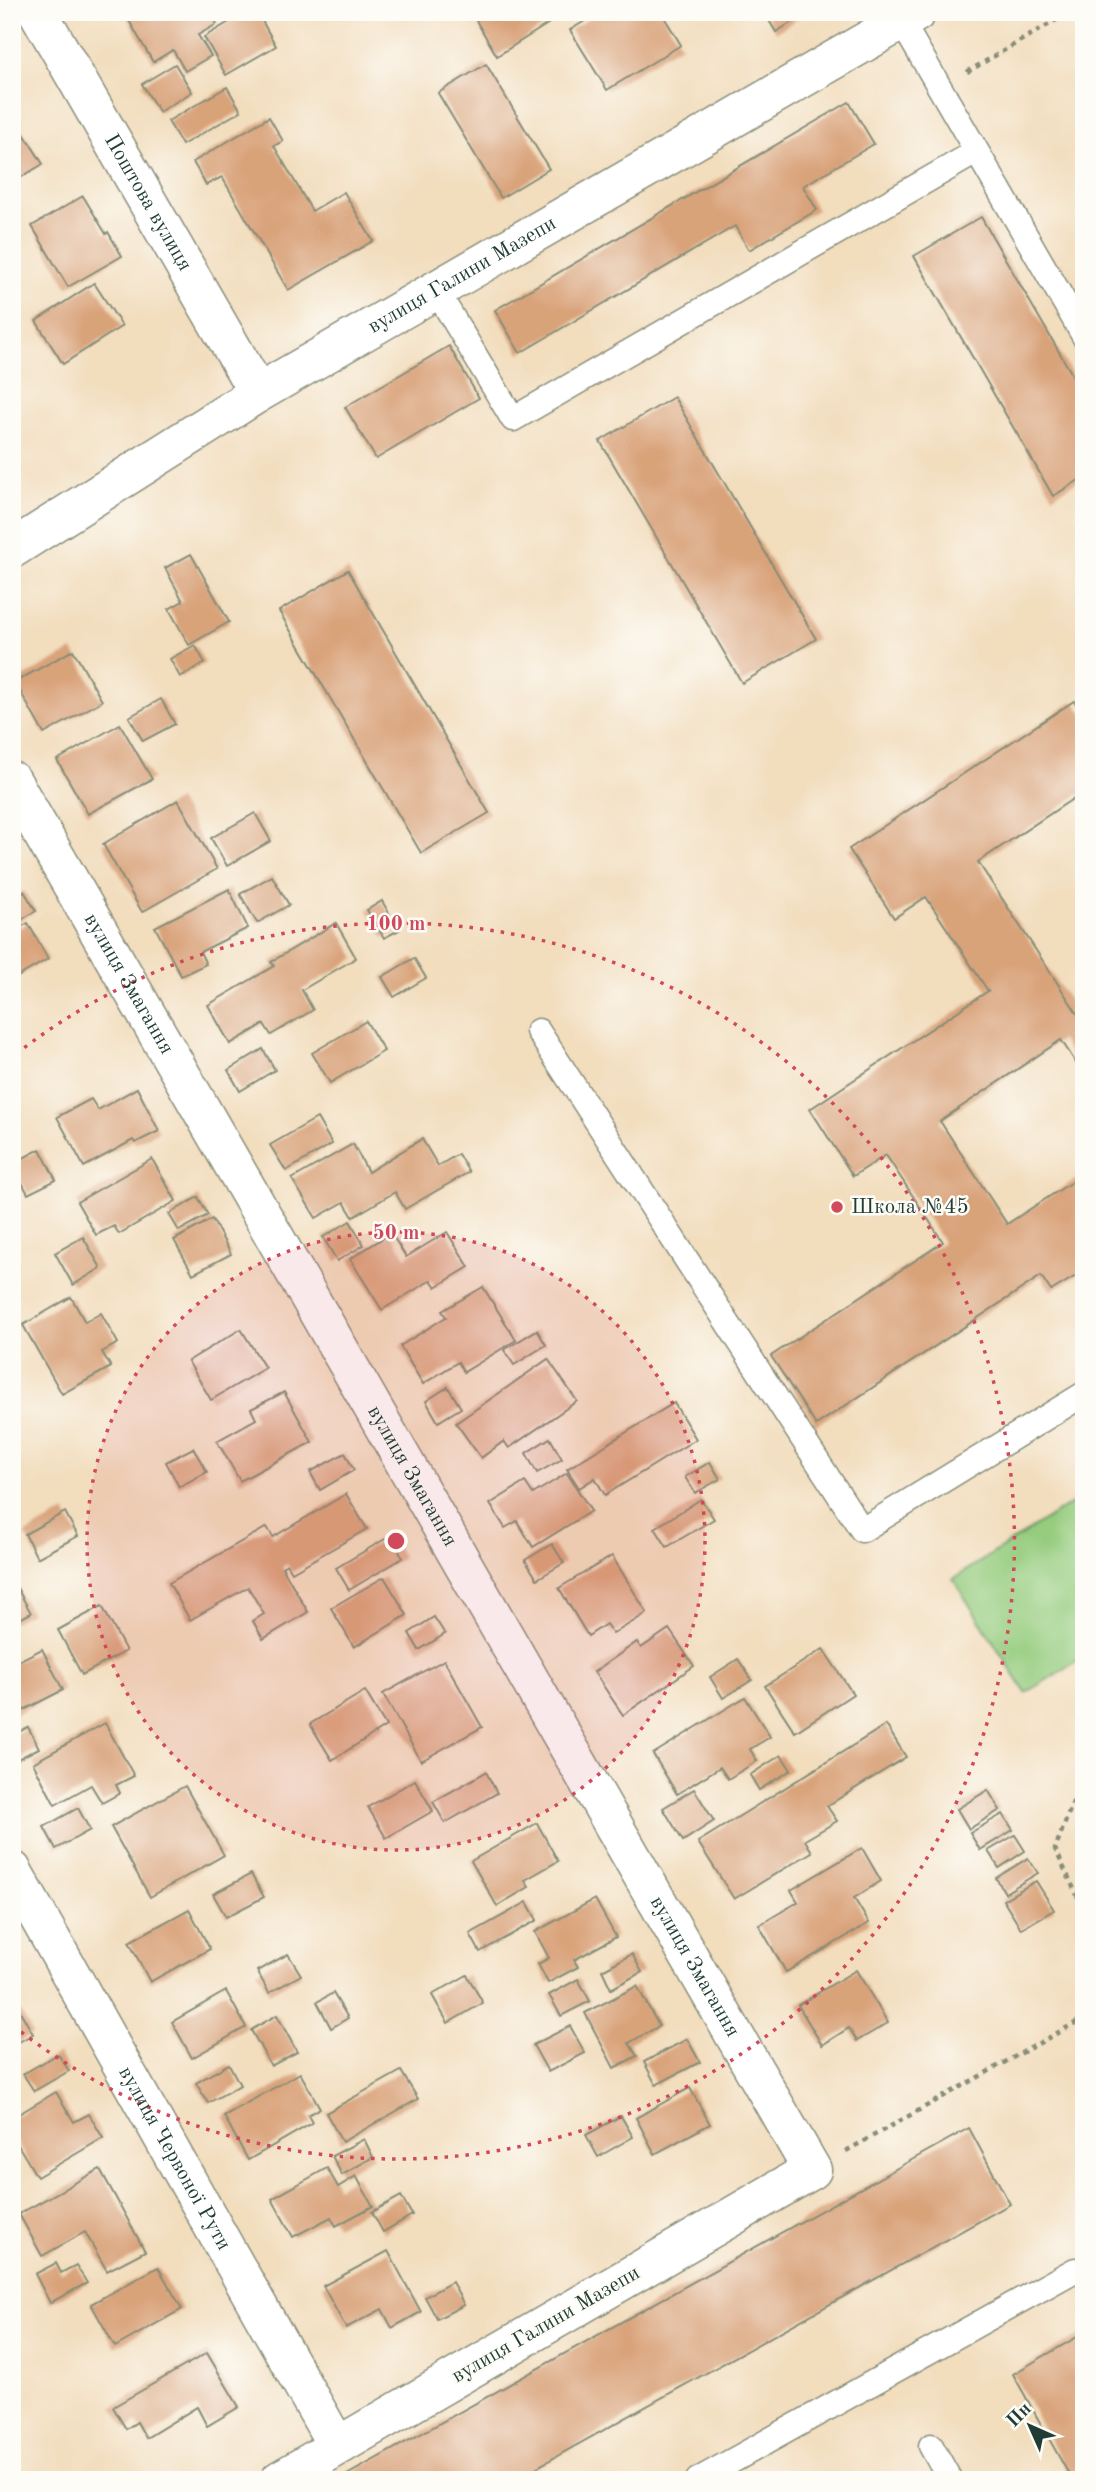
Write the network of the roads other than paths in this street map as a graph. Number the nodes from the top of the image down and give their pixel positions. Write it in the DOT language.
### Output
graph roads {
  1 [pos="38,12"];
  2 [pos="904,15"];
  3 [pos="976,152"];
  4 [pos="436,290"];
  5 [pos="1084,336"];
  6 [pos="258,393"];
  7 [pos="12,549"];
  8 [pos="12,781"];
  9 [pos="538,1031"];
  10 [pos="1084,1394"];
  11 [pos="12,1870"];
  12 [pos="812,2170"];
  13 [pos="1084,2273"];
  14 [pos="337,2446"];
  15 [pos="930,2446"];
  16 [pos="280,2480"];
  17 [pos="698,2480"];
  18 [pos="950,2480"];
  1 -- 6 [label="street, Поштова вулиця"];
  2 -- 3 [label="lane"];
  2 -- 4 [label="street, вулиця Галини Мазепи"];
  3 -- 4 [label="lane"];
  3 -- 5 [label="lane"];
  4 -- 6 [label="street, вулиця Галини Мазепи"];
  6 -- 7 [label="street, вулиця Галини Мазепи"];
  8 -- 12 [label="street, вулиця Змагання"];
  9 -- 10 [label="lane"];
  11 -- 14 [label="street, вулиця Червоної Рути"];
  12 -- 14 [label="street, вулиця Галини Мазепи"];
  13 -- 17 [label="lane"];
  14 -- 16 [label="street, вулиця Галини Мазепи"];
  15 -- 18 [label="lane"];
}
